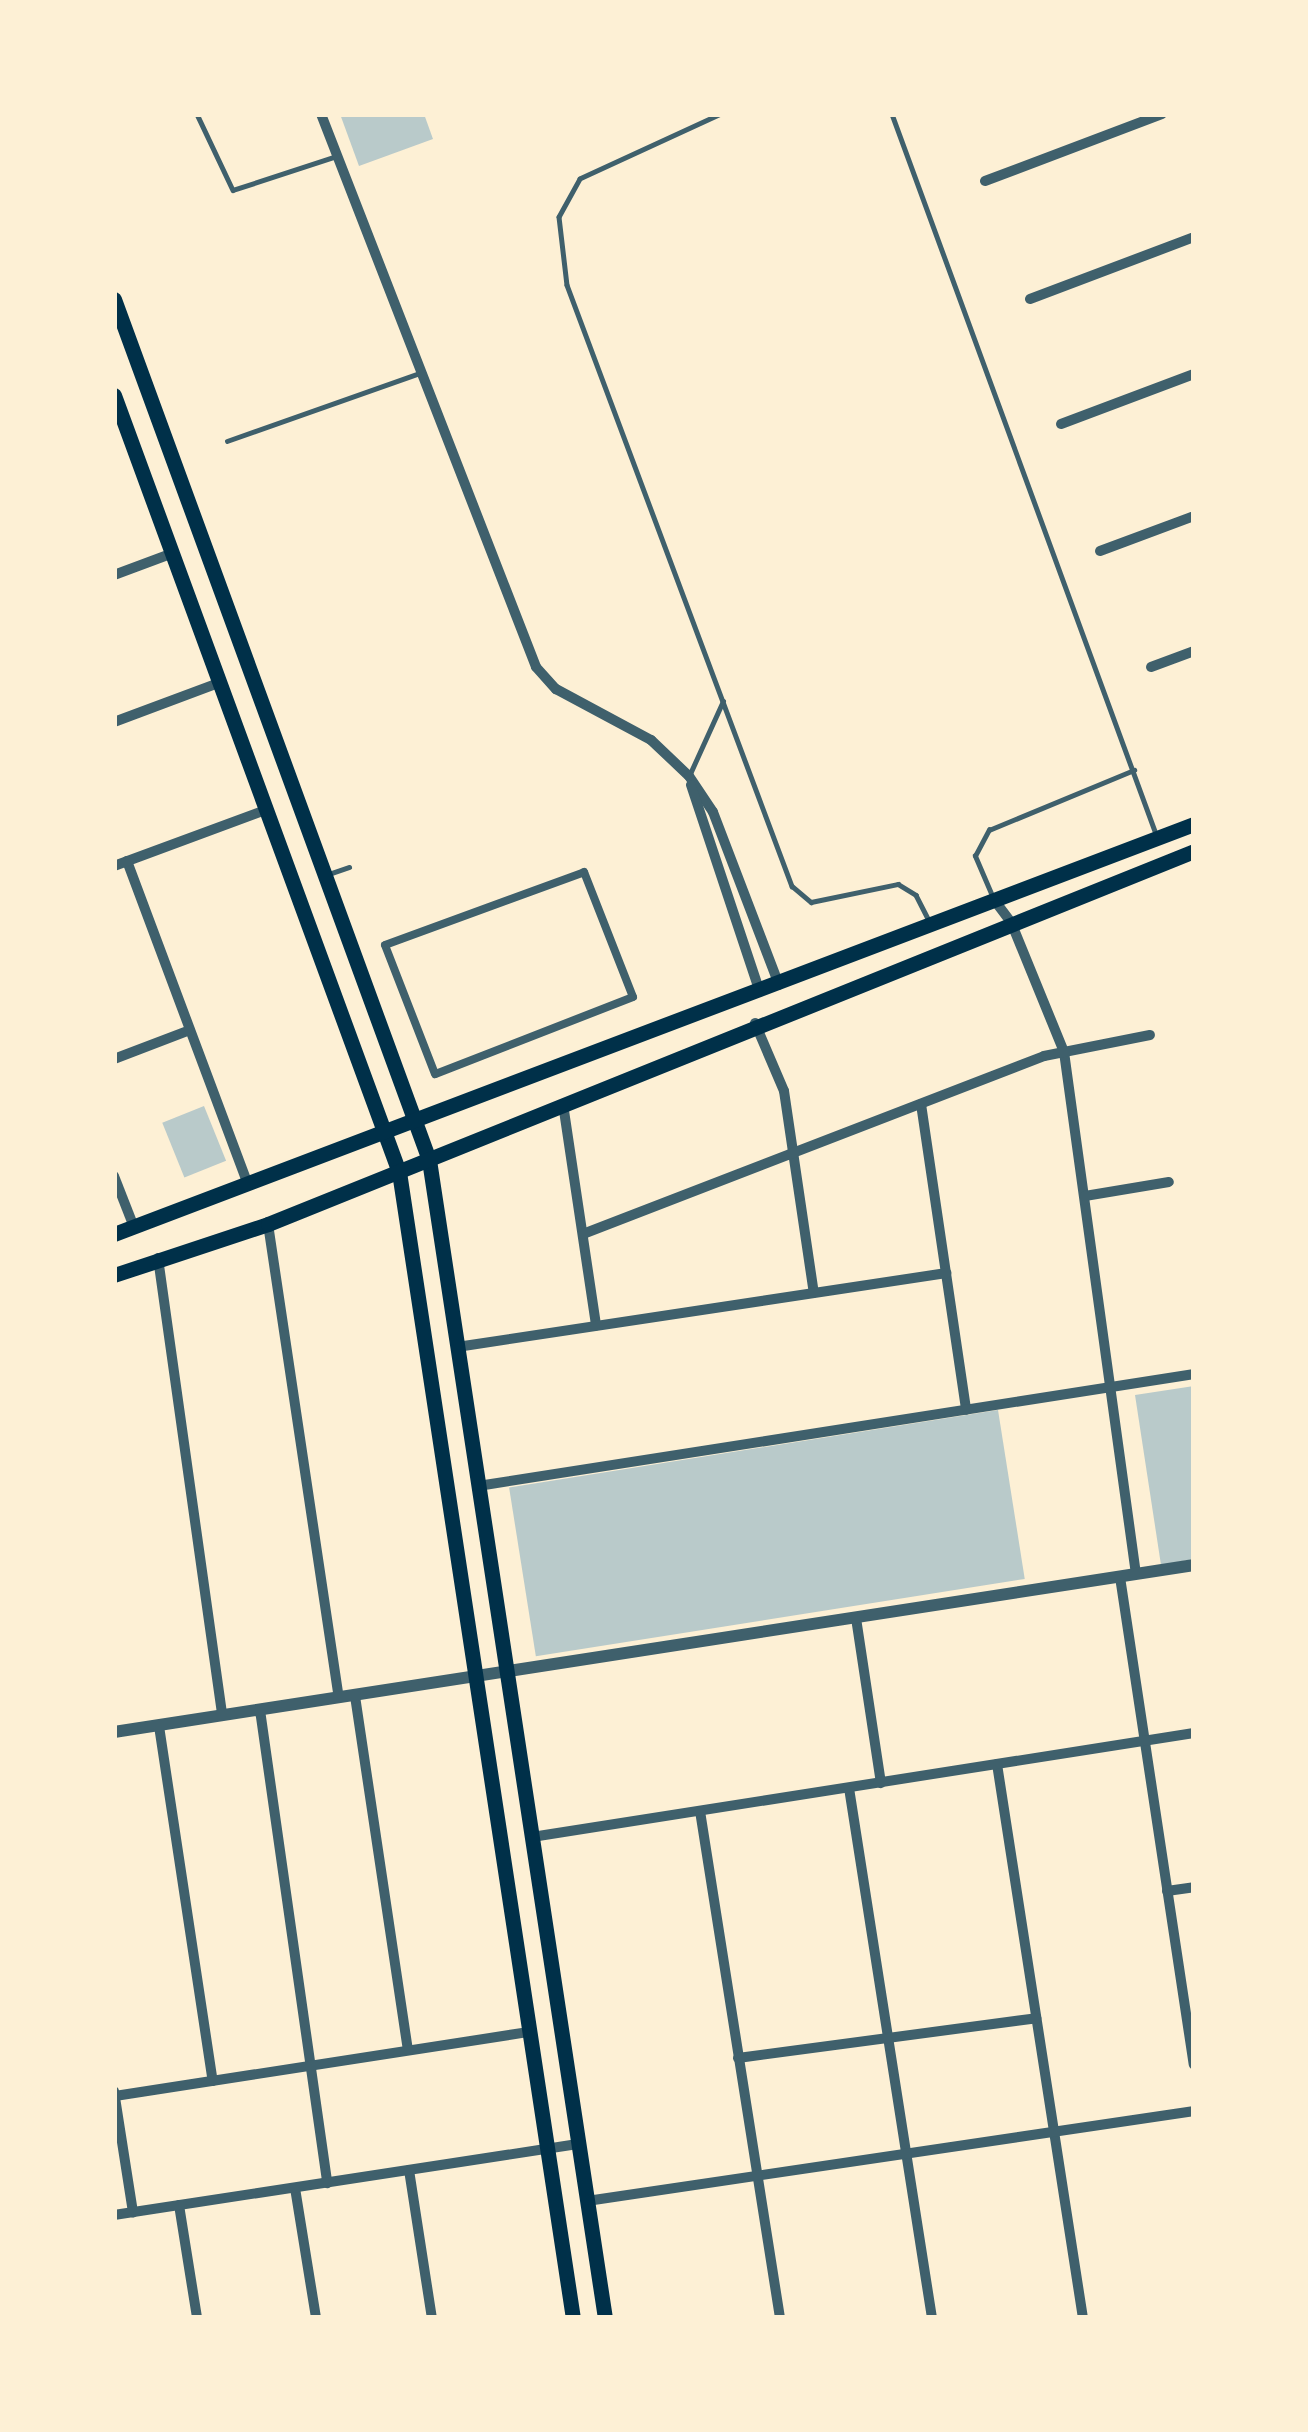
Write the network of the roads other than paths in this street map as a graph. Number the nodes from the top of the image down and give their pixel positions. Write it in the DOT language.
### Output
graph roads {
  1 [pos="197,114"];
  2 [pos="321,114"];
  3 [pos="721,114"];
  4 [pos="892,114"];
  5 [pos="1162,114"];
  6 [pos="337,156"];
  7 [pos="985,181"];
  8 [pos="1194,237"];
  9 [pos="114,299"];
  10 [pos="1030,299"];
  11 [pos="421,372"];
  12 [pos="1194,374"];
  13 [pos="114,395"];
  14 [pos="1061,424"];
  15 [pos="121,434"];
  16 [pos="227,441"];
  17 [pos="1194,516"];
  18 [pos="1100,550"];
  19 [pos="173,553"];
  20 [pos="114,575"];
  21 [pos="1194,651"];
  22 [pos="1151,667"];
  23 [pos="221,682"];
  24 [pos="723,701"];
  25 [pos="114,722"];
  26 [pos="1134,770"];
  27 [pos="689,776"];
  28 [pos="268,809"];
  29 [pos="1194,824"];
  30 [pos="1157,838"];
  31 [pos="1194,851"];
  32 [pos="127,861"];
  33 [pos="1163,863"];
  34 [pos="114,866"];
  35 [pos="349,866"];
  36 [pos="584,872"];
  37 [pos="326,875"];
  38 [pos="994,902"];
  39 [pos="1011,922"];
  40 [pos="932,926"];
  41 [pos="778,985"];
  42 [pos="760,992"];
  43 [pos="754,1022"];
  44 [pos="190,1030"];
  45 [pos="1150,1035"];
  46 [pos="1064,1052"];
  47 [pos="114,1059"];
  48 [pos="562,1100"];
  49 [pos="921,1104"];
  50 [pos="417,1121"];
  51 [pos="389,1132"];
  52 [pos="794,1153"];
  53 [pos="429,1160"];
  54 [pos="399,1172"];
  55 [pos="114,1176"];
  56 [pos="1169,1182"];
  57 [pos="248,1185"];
  58 [pos="1084,1196"];
  59 [pos="268,1224"];
  60 [pos="134,1227"];
  61 [pos="114,1234"];
  62 [pos="583,1234"];
  63 [pos="158,1258"];
  64 [pos="946,1273"];
  65 [pos="114,1275"];
  66 [pos="814,1293"];
  67 [pos="596,1326"];
  68 [pos="457,1347"];
  69 [pos="1194,1374"];
  70 [pos="1111,1387"];
  71 [pos="966,1409"];
  72 [pos="478,1486"];
  73 [pos="1194,1565"];
  74 [pos="1136,1574"];
  75 [pos="1120,1577"];
  76 [pos="856,1618"];
  77 [pos="506,1672"];
  78 [pos="477,1678"];
  79 [pos="355,1696"];
  80 [pos="339,1698"];
  81 [pos="260,1710"];
  82 [pos="222,1716"];
  83 [pos="159,1726"];
  84 [pos="114,1732"];
  85 [pos="1194,1733"];
  86 [pos="1144,1741"];
  87 [pos="997,1764"];
  88 [pos="881,1783"];
  89 [pos="849,1787"];
  90 [pos="700,1811"];
  91 [pos="532,1837"];
  92 [pos="1194,1887"];
  93 [pos="1167,1891"];
  94 [pos="1036,2018"];
  95 [pos="529,2032"];
  96 [pos="888,2038"];
  97 [pos="1192,2038"];
  98 [pos="408,2050"];
  99 [pos="738,2058"];
  100 [pos="1194,2064"];
  101 [pos="310,2066"];
  102 [pos="212,2080"];
  103 [pos="114,2093"];
  104 [pos="1194,2111"];
  105 [pos="1054,2132"];
  106 [pos="578,2144"];
  107 [pos="547,2149"];
  108 [pos="906,2153"];
  109 [pos="409,2170"];
  110 [pos="758,2176"];
  111 [pos="327,2183"];
  112 [pos="295,2188"];
  113 [pos="587,2201"];
  114 [pos="179,2205"];
  115 [pos="133,2212"];
  116 [pos="114,2216"];
  117 [pos="197,2318"];
  118 [pos="316,2318"];
  119 [pos="432,2318"];
  120 [pos="573,2318"];
  121 [pos="605,2318"];
  122 [pos="780,2318"];
  123 [pos="932,2318"];
  124 [pos="1083,2318"];
  1 -- 6 [label="lane"];
  2 -- 6 [label="street"];
  3 -- 24 [label="lane"];
  4 -- 26 [label="lane"];
  5 -- 7 [label="street"];
  6 -- 11 [label="street"];
  8 -- 10 [label="street"];
  9 -- 37 [label="main road"];
  11 -- 16 [label="lane"];
  11 -- 27 [label="street"];
  12 -- 14 [label="street"];
  13 -- 15 [label="main road"];
  15 -- 19 [label="main road"];
  17 -- 18 [label="street"];
  19 -- 20 [label="street"];
  19 -- 23 [label="main road"];
  21 -- 22 [label="street"];
  23 -- 25 [label="street"];
  23 -- 28 [label="main road"];
  24 -- 27 [label="lane"];
  24 -- 40 [label="lane"];
  26 -- 30 [label="lane"];
  26 -- 38 [label="lane"];
  27 -- 41 [label="street"];
  27 -- 42 [label="street"];
  28 -- 32 [label="street"];
  28 -- 51 [label="main road"];
  29 -- 30 [label="main road"];
  30 -- 33 [label="lane"];
  30 -- 38 [label="main road"];
  31 -- 33 [label="main road"];
  32 -- 34 [label="street"];
  32 -- 44 [label="street"];
  33 -- 39 [label="main road"];
  35 -- 37 [label="lane"];
  36 -- 36 [label="street"];
  37 -- 50 [label="main road"];
  38 -- 39 [label="street"];
  38 -- 40 [label="main road"];
  39 -- 43 [label="main road"];
  39 -- 46 [label="street"];
  40 -- 41 [label="main road"];
  41 -- 42 [label="main road"];
  42 -- 50 [label="main road"];
  43 -- 48 [label="main road"];
  43 -- 52 [label="street"];
  44 -- 47 [label="street"];
  44 -- 57 [label="street"];
  45 -- 46 [label="street"];
  46 -- 49 [label="street"];
  46 -- 58 [label="street"];
  48 -- 53 [label="main road"];
  48 -- 62 [label="street"];
  49 -- 52 [label="street"];
  49 -- 64 [label="street"];
  50 -- 51 [label="main road"];
  50 -- 53 [label="main road"];
  51 -- 54 [label="main road"];
  51 -- 57 [label="main road"];
  52 -- 62 [label="street"];
  52 -- 66 [label="street"];
  53 -- 54 [label="main road"];
  53 -- 68 [label="main road"];
  54 -- 59 [label="main road"];
  54 -- 78 [label="main road"];
  55 -- 60 [label="street"];
  56 -- 58 [label="street"];
  57 -- 60 [label="main road"];
  58 -- 70 [label="street"];
  59 -- 63 [label="main road"];
  59 -- 80 [label="street"];
  60 -- 61 [label="main road"];
  62 -- 67 [label="street"];
  63 -- 65 [label="main road"];
  63 -- 82 [label="street"];
  64 -- 66 [label="street"];
  64 -- 71 [label="street"];
  66 -- 67 [label="street"];
  67 -- 68 [label="street"];
  68 -- 72 [label="main road"];
  69 -- 70 [label="street"];
  70 -- 71 [label="street"];
  70 -- 74 [label="street"];
  71 -- 72 [label="street"];
  72 -- 77 [label="main road"];
  73 -- 74 [label="street"];
  74 -- 75 [label="street"];
  75 -- 76 [label="street"];
  75 -- 86 [label="street"];
  76 -- 77 [label="street"];
  76 -- 88 [label="street"];
  77 -- 78 [label="street"];
  77 -- 91 [label="main road"];
  78 -- 79 [label="street"];
  78 -- 95 [label="main road"];
  79 -- 80 [label="street"];
  79 -- 98 [label="street"];
  80 -- 81 [label="street"];
  81 -- 82 [label="street"];
  81 -- 101 [label="street"];
  82 -- 83 [label="street"];
  83 -- 84 [label="street"];
  83 -- 102 [label="street"];
  85 -- 86 [label="street"];
  86 -- 87 [label="street"];
  86 -- 93 [label="street"];
  87 -- 88 [label="street"];
  87 -- 94 [label="street"];
  88 -- 89 [label="street"];
  89 -- 90 [label="street"];
  89 -- 96 [label="street"];
  90 -- 91 [label="street"];
  90 -- 99 [label="street"];
  91 -- 106 [label="main road"];
  92 -- 93 [label="street"];
  93 -- 97 [label="street"];
  94 -- 96 [label="street"];
  94 -- 105 [label="street"];
  95 -- 98 [label="street"];
  95 -- 107 [label="main road"];
  96 -- 99 [label="street"];
  96 -- 108 [label="street"];
  97 -- 100 [label="street"];
  98 -- 101 [label="street"];
  99 -- 110 [label="street"];
  101 -- 102 [label="street"];
  101 -- 111 [label="street"];
  102 -- 103 [label="street"];
  103 -- 115 [label="street"];
  104 -- 105 [label="street"];
  105 -- 108 [label="street"];
  105 -- 124 [label="street"];
  106 -- 107 [label="street"];
  106 -- 113 [label="main road"];
  107 -- 109 [label="street"];
  107 -- 120 [label="main road"];
  108 -- 110 [label="street"];
  108 -- 123 [label="street"];
  109 -- 111 [label="street"];
  109 -- 119 [label="street"];
  110 -- 113 [label="street"];
  110 -- 122 [label="street"];
  111 -- 112 [label="street"];
  112 -- 114 [label="street"];
  112 -- 118 [label="street"];
  113 -- 121 [label="main road"];
  114 -- 115 [label="street"];
  114 -- 117 [label="street"];
  115 -- 116 [label="street"];
}
